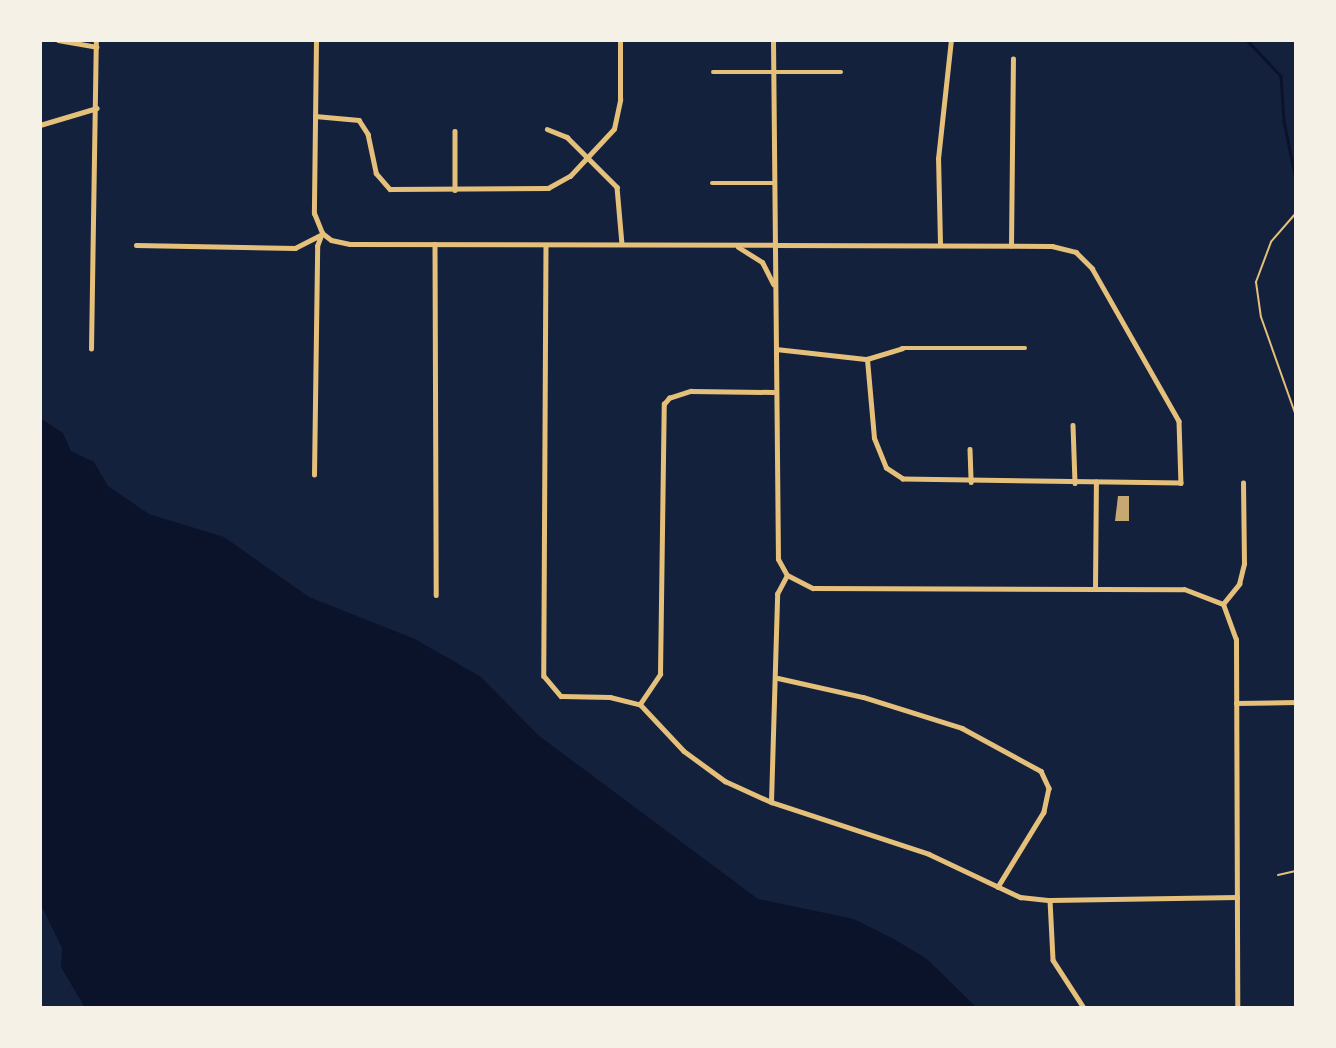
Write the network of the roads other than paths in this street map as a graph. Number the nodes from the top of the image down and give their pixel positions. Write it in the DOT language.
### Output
graph roads {
  1 [pos="58,40"];
  2 [pos="316,40"];
  3 [pos="620,40"];
  4 [pos="773,40"];
  5 [pos="951,40"];
  6 [pos="96,43"];
  7 [pos="1013,59"];
  8 [pos="713,72"];
  9 [pos="774,72"];
  10 [pos="841,72"];
  11 [pos="97,108"];
  12 [pos="315,116"];
  13 [pos="40,125"];
  14 [pos="547,129"];
  15 [pos="455,131"];
  16 [pos="589,158"];
  17 [pos="712,183"];
  18 [pos="774,183"];
  19 [pos="455,190"];
  20 [pos="322,233"];
  21 [pos="435,244"];
  22 [pos="622,244"];
  23 [pos="940,244"];
  24 [pos="546,245"];
  25 [pos="729,245"];
  26 [pos="775,245"];
  27 [pos="136,246"];
  28 [pos="1011,246"];
  29 [pos="775,291"];
  30 [pos="1026,348"];
  31 [pos="91,349"];
  32 [pos="776,349"];
  33 [pos="867,359"];
  34 [pos="774,392"];
  35 [pos="1073,425"];
  36 [pos="970,449"];
  37 [pos="314,475"];
  38 [pos="971,482"];
  39 [pos="1096,482"];
  40 [pos="1075,483"];
  41 [pos="1243,483"];
  42 [pos="787,575"];
  43 [pos="1095,588"];
  44 [pos="436,595"];
  45 [pos="1223,604"];
  46 [pos="778,678"];
  47 [pos="1296,702"];
  48 [pos="640,704"];
  49 [pos="1236,704"];
  50 [pos="771,802"];
  51 [pos="998,887"];
  52 [pos="1237,897"];
  53 [pos="1049,900"];
  54 [pos="1084,1008"];
  55 [pos="1237,1008"];
  1 -- 6 [label="street"];
  2 -- 12 [label="street"];
  3 -- 16 [label="street"];
  4 -- 9 [label="street"];
  5 -- 23 [label="street"];
  6 -- 11 [label="street"];
  7 -- 28 [label="street"];
  8 -- 9 [label="street"];
  9 -- 10 [label="street"];
  9 -- 18 [label="street"];
  11 -- 13 [label="street"];
  11 -- 31 [label="street"];
  12 -- 19 [label="street"];
  12 -- 20 [label="street"];
  14 -- 16 [label="street"];
  15 -- 19 [label="street"];
  16 -- 19 [label="street"];
  16 -- 22 [label="street"];
  17 -- 18 [label="street"];
  18 -- 26 [label="street"];
  20 -- 21 [label="street"];
  20 -- 27 [label="street"];
  20 -- 37 [label="street"];
  21 -- 24 [label="street"];
  21 -- 44 [label="street"];
  22 -- 24 [label="street"];
  22 -- 25 [label="street"];
  23 -- 26 [label="street"];
  23 -- 28 [label="street"];
  24 -- 48 [label="street"];
  25 -- 26 [label="street"];
  25 -- 29 [label="street"];
  26 -- 29 [label="street"];
  28 -- 39 [label="street"];
  29 -- 32 [label="street"];
  30 -- 33 [label="street"];
  32 -- 33 [label="street"];
  32 -- 34 [label="street"];
  33 -- 38 [label="street"];
  34 -- 42 [label="street"];
  34 -- 48 [label="street"];
  35 -- 40 [label="street"];
  36 -- 38 [label="street"];
  38 -- 40 [label="street"];
  39 -- 40 [label="street"];
  39 -- 43 [label="street"];
  41 -- 45 [label="street"];
  42 -- 43 [label="street"];
  42 -- 46 [label="street"];
  43 -- 45 [label="street"];
  45 -- 49 [label="street"];
  46 -- 50 [label="street"];
  46 -- 51 [label="street"];
  47 -- 49 [label="street"];
  48 -- 50 [label="street"];
  49 -- 52 [label="street"];
  50 -- 51 [label="street"];
  51 -- 53 [label="street"];
  52 -- 53 [label="street"];
  52 -- 55 [label="street"];
  53 -- 54 [label="street"];
}
